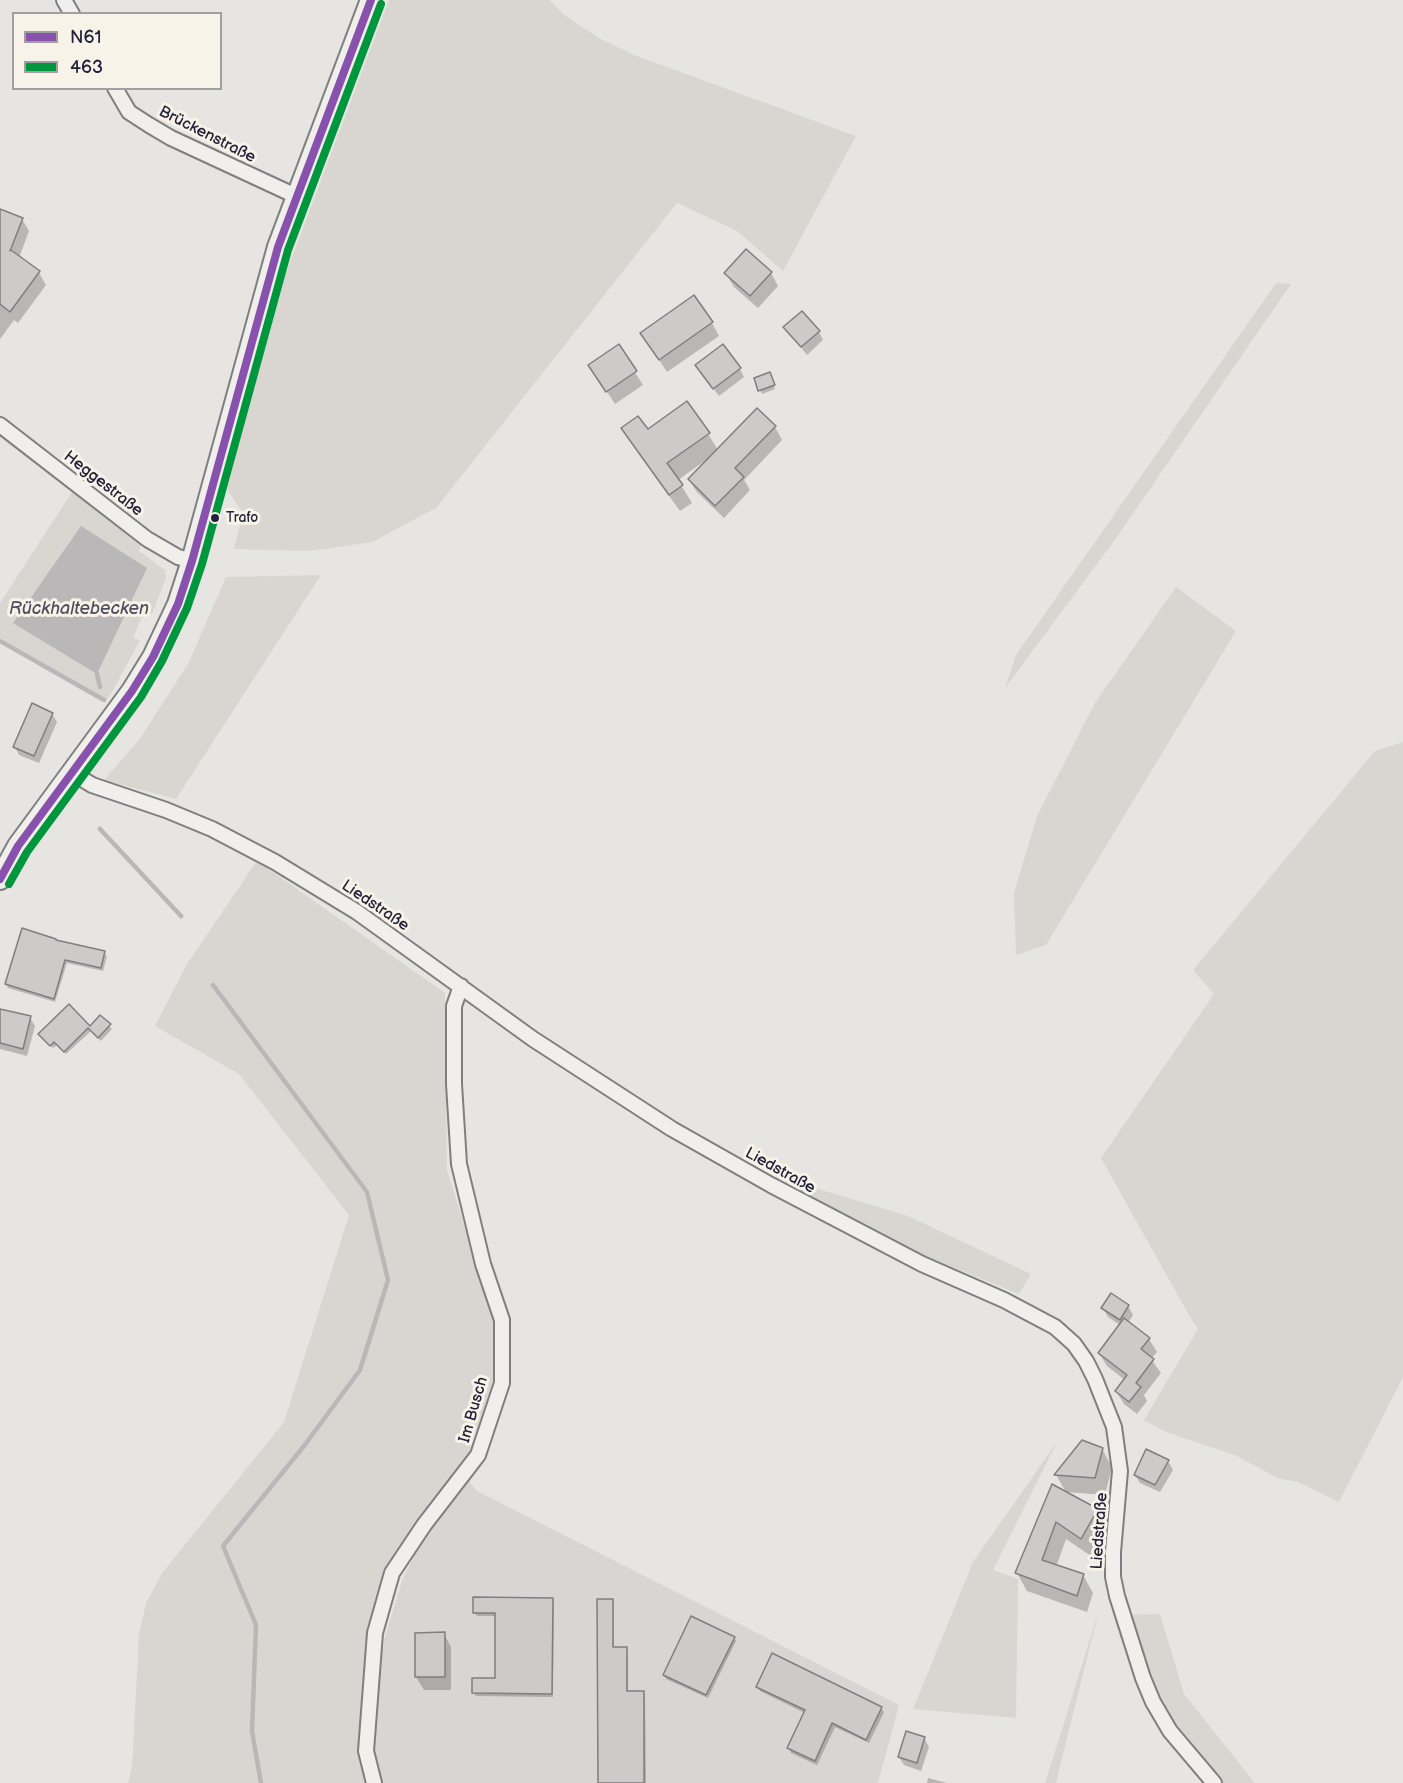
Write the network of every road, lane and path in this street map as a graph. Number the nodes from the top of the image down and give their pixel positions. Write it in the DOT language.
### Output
graph roads {
  1 [pos="371,0"];
  2 [pos="116,90"];
  3 [pos="296,196"];
  4 [pos="0,424"];
  5 [pos="192,561"];
  6 [pos="70,772"];
  7 [pos="0,879"];
  8 [pos="461,986"];
  9 [pos="374,1783"];
  10 [pos="1214,1783"];
  1 -- 3 [label="main road"];
  2 -- 3 [label="street, Brückenstraße"];
  3 -- 5 [label="main road"];
  4 -- 5 [label="street, Heggestraße"];
  5 -- 6 [label="main road"];
  6 -- 7 [label="main road"];
  6 -- 8 [label="street, Liedstraße"];
  8 -- 9 [label="street, Im Busch"];
  8 -- 10 [label="street, Liedstraße"];
}
